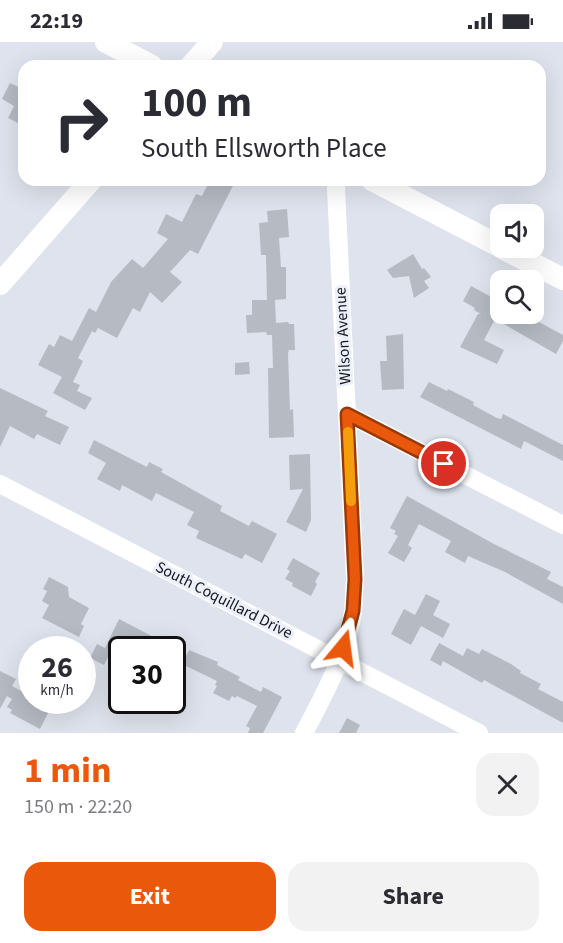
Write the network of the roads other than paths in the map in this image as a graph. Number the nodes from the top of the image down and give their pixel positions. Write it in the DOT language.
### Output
graph roads {
  1 [pos="106,42"];
  2 [pos="212,42"];
  3 [pos="140,60"];
  4 [pos="196,60"];
  5 [pos="86,186"];
  6 [pos="336,186"];
  7 [pos="384,186"];
  8 [pos="490,241"];
  9 [pos="523,258"];
  10 [pos="563,279"];
  11 [pos="0,284"];
  12 [pos="347,414"];
  13 [pos="0,484"];
  14 [pos="563,525"];
  15 [pos="339,660"];
  16 [pos="304,733"];
  17 [pos="479,733"];
  1 -- 3 [label="street"];
  2 -- 4 [label="street"];
  5 -- 11 [label="street"];
  6 -- 12 [label="street, Wilson Avenue"];
  7 -- 8 [label="street"];
  9 -- 10 [label="street"];
  12 -- 14 [label="street"];
  12 -- 15 [label="street, Wilson Avenue"];
  13 -- 15 [label="street, South Coquillard Drive"];
  15 -- 16 [label="street, Wilson Avenue"];
  15 -- 17 [label="street, South Coquillard Drive"];
}
